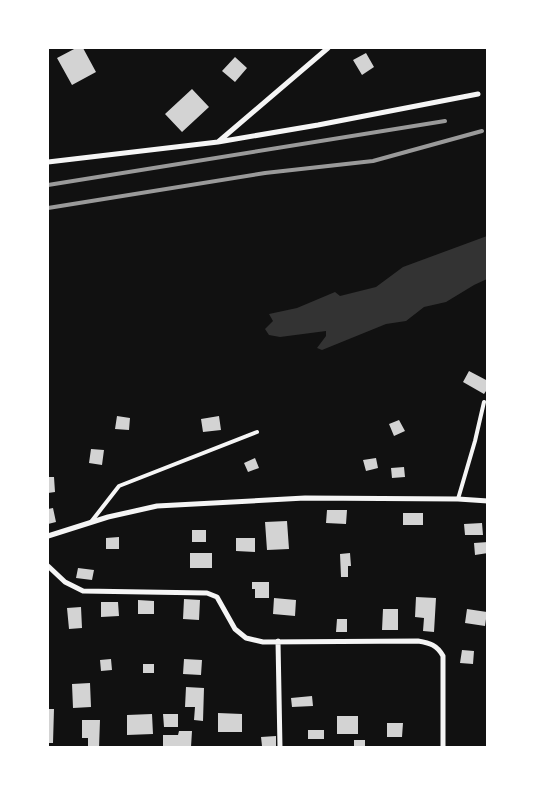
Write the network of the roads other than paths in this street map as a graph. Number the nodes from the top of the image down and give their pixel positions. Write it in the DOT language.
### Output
graph roads {
  1 [pos="328,48"];
  2 [pos="478,94"];
  3 [pos="218,142"];
  4 [pos="48,162"];
  5 [pos="484,402"];
  6 [pos="257,432"];
  7 [pos="458,499"];
  8 [pos="488,501"];
  9 [pos="91,522"];
  10 [pos="48,536"];
  11 [pos="48,566"];
  12 [pos="278,642"];
  13 [pos="280,748"];
  14 [pos="443,748"];
  1 -- 3 [label="street"];
  2 -- 3 [label="street"];
  3 -- 4 [label="street"];
  5 -- 7 [label="lane"];
  6 -- 9 [label="lane"];
  7 -- 8 [label="street"];
  7 -- 9 [label="street"];
  9 -- 10 [label="street"];
  11 -- 12 [label="street"];
  12 -- 13 [label="street"];
  12 -- 14 [label="street"];
}
